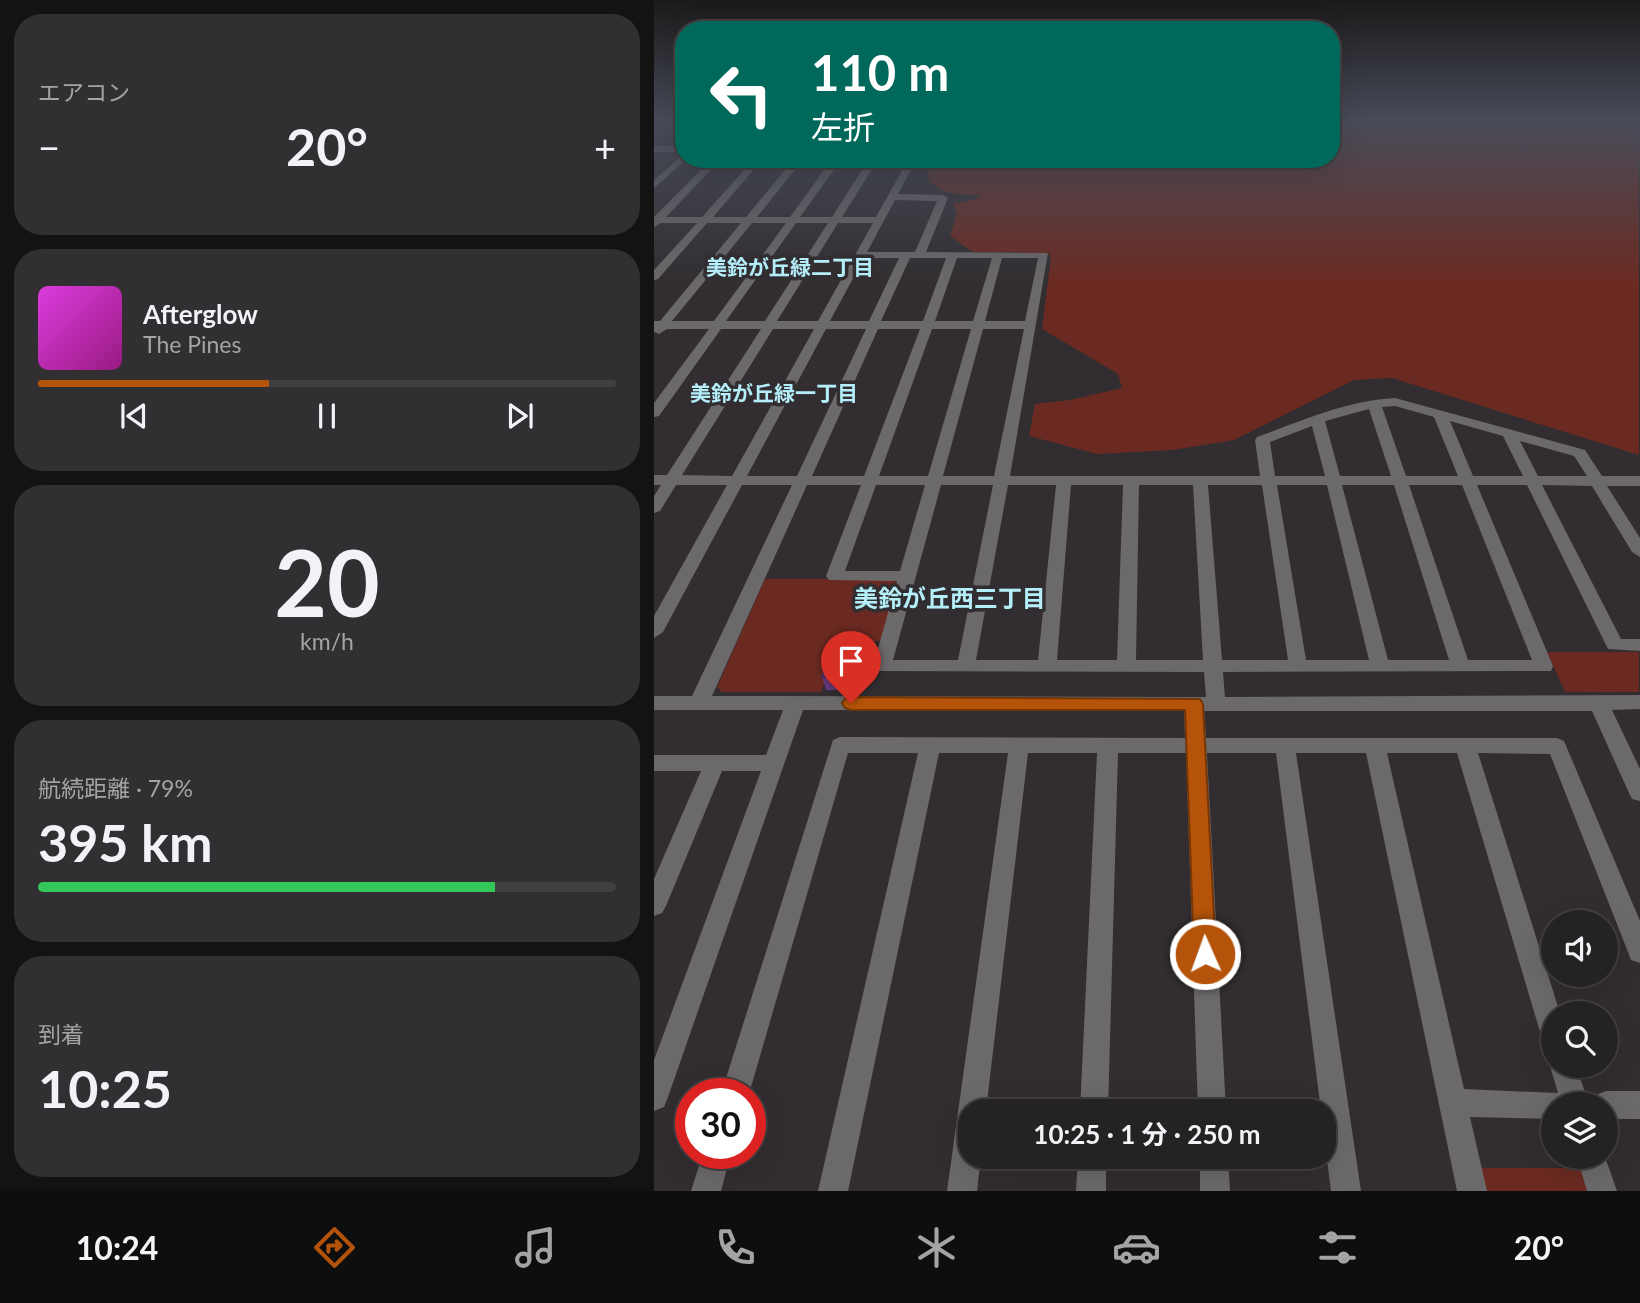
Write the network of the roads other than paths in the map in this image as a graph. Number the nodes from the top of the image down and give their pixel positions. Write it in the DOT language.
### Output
graph roads {
  1 [pos="700,176"];
  2 [pos="744,176"];
  3 [pos="785,176"];
  4 [pos="825,176"];
  5 [pos="863,176"];
  6 [pos="908,176"];
  7 [pos="922,189"];
  8 [pos="893,197"];
  9 [pos="943,198"];
  10 [pos="705,220"];
  11 [pos="750,220"];
  12 [pos="793,220"];
  13 [pos="836,220"];
  14 [pos="881,220"];
  15 [pos="655,221"];
  16 [pos="862,255"];
  17 [pos="912,255"];
  18 [pos="953,255"];
  19 [pos="998,255"];
  20 [pos="654,276"];
  21 [pos="659,325"];
  22 [pos="716,325"];
  23 [pos="769,325"];
  24 [pos="823,325"];
  25 [pos="873,325"];
  26 [pos="927,325"];
  27 [pos="979,325"];
  28 [pos="1031,325"];
  29 [pos="654,337"];
  30 [pos="1374,402"];
  31 [pos="654,413"];
  32 [pos="1440,415"];
  33 [pos="1318,420"];
  34 [pos="1509,435"];
  35 [pos="654,480"];
  36 [pos="672,480"];
  37 [pos="737,480"];
  38 [pos="801,480"];
  39 [pos="868,480"];
  40 [pos="934,480"];
  41 [pos="1000,481"];
  42 [pos="1064,481"];
  43 [pos="1131,481"];
  44 [pos="1200,481"];
  45 [pos="1268,481"];
  46 [pos="1334,481"];
  47 [pos="1400,481"];
  48 [pos="1466,481"];
  49 [pos="1532,481"];
  50 [pos="1597,481"];
  51 [pos="1639,481"];
  52 [pos="654,508"];
  53 [pos="1639,552"];
  54 [pos="907,576"];
  55 [pos="654,632"];
  56 [pos="1639,645"];
  57 [pos="966,665"];
  58 [pos="1047,665"];
  59 [pos="1126,666"];
  60 [pos="1214,666"];
  61 [pos="1298,666"];
  62 [pos="1380,666"];
  63 [pos="1461,666"];
  64 [pos="1639,702"];
  65 [pos="654,703"];
  66 [pos="699,703"];
  67 [pos="795,704"];
  68 [pos="1205,704"];
  69 [pos="1599,704"];
  70 [pos="1019,745"];
  71 [pos="1108,745"];
  72 [pos="1196,745"];
  73 [pos="930,746"];
  74 [pos="1285,746"];
  75 [pos="1375,746"];
  76 [pos="1465,746"];
  77 [pos="654,763"];
  78 [pos="773,763"];
  79 [pos="714,764"];
  80 [pos="1639,793"];
  81 [pos="654,906"];
  82 [pos="1639,952"];
  83 [pos="1544,1001"];
  84 [pos="740,1078"];
  85 [pos="654,1097"];
  86 [pos="974,1099"];
  87 [pos="1094,1099"];
  88 [pos="1211,1099"];
  89 [pos="1454,1103"];
  90 [pos="1541,1105"];
  91 [pos="1618,1105"];
  92 [pos="1639,1105"];
  93 [pos="713,1169"];
  94 [pos="965,1169"];
  95 [pos="1092,1169"];
  96 [pos="1214,1169"];
  97 [pos="1595,1169"];
  98 [pos="706,1191"];
  99 [pos="833,1191"];
  100 [pos="962,1191"];
  101 [pos="1091,1191"];
  102 [pos="1215,1191"];
  103 [pos="1346,1191"];
  104 [pos="1472,1191"];
  105 [pos="1602,1191"];
  1 -- 15 [label="street"];
  2 -- 10 [label="street"];
  3 -- 11 [label="street"];
  4 -- 12 [label="street"];
  5 -- 13 [label="street"];
  6 -- 8 [label="street"];
  7 -- 9 [label="street"];
  8 -- 9 [label="street"];
  8 -- 14 [label="street"];
  9 -- 17 [label="street"];
  10 -- 11 [label="street"];
  10 -- 15 [label="street"];
  10 -- 20 [label="street"];
  11 -- 12 [label="street"];
  11 -- 21 [label="street"];
  12 -- 13 [label="street"];
  12 -- 22 [label="street"];
  13 -- 14 [label="street"];
  13 -- 23 [label="street"];
  14 -- 16 [label="street"];
  16 -- 17 [label="street"];
  16 -- 24 [label="street"];
  17 -- 18 [label="street"];
  17 -- 25 [label="street"];
  18 -- 19 [label="street"];
  18 -- 26 [label="street"];
  19 -- 27 [label="street"];
  19 -- 28 [label="street"];
  21 -- 22 [label="street"];
  21 -- 29 [label="street"];
  22 -- 23 [label="street"];
  22 -- 31 [label="street"];
  23 -- 24 [label="street"];
  23 -- 36 [label="street"];
  24 -- 25 [label="street"];
  24 -- 37 [label="street"];
  25 -- 26 [label="street"];
  25 -- 38 [label="street"];
  26 -- 27 [label="street"];
  26 -- 39 [label="street"];
  27 -- 28 [label="street"];
  27 -- 40 [label="street"];
  28 -- 41 [label="street"];
  30 -- 32 [label="street"];
  30 -- 33 [label="street"];
  30 -- 47 [label="street"];
  32 -- 34 [label="street"];
  32 -- 48 [label="street"];
  33 -- 45 [label="street"];
  33 -- 46 [label="street"];
  34 -- 49 [label="street"];
  34 -- 50 [label="street"];
  35 -- 36 [label="street"];
  36 -- 37 [label="street"];
  36 -- 52 [label="street"];
  37 -- 38 [label="street"];
  37 -- 55 [label="street"];
  38 -- 39 [label="street"];
  38 -- 66 [label="street"];
  39 -- 40 [label="street"];
  39 -- 54 [label="street"];
  40 -- 41 [label="street"];
  40 -- 54 [label="street"];
  41 -- 42 [label="street"];
  41 -- 57 [label="street"];
  42 -- 43 [label="street"];
  42 -- 58 [label="street"];
  43 -- 44 [label="street"];
  43 -- 59 [label="street"];
  44 -- 45 [label="street"];
  44 -- 60 [label="street"];
  45 -- 46 [label="street"];
  45 -- 61 [label="street"];
  46 -- 47 [label="street"];
  46 -- 62 [label="street"];
  47 -- 48 [label="street"];
  47 -- 63 [label="street"];
  48 -- 49 [label="street"];
  48 -- 63 [label="street"];
  49 -- 50 [label="street"];
  49 -- 56 [label="street"];
  50 -- 51 [label="street"];
  50 -- 53 [label="street"];
  54 -- 57 [label="street"];
  57 -- 58 [label="street"];
  58 -- 59 [label="street"];
  59 -- 60 [label="street"];
  60 -- 61 [label="street"];
  60 -- 68 [label="street"];
  61 -- 62 [label="street"];
  62 -- 63 [label="street"];
  64 -- 69 [label="street"];
  65 -- 66 [label="street"];
  66 -- 67 [label="street"];
  67 -- 68 [label="street"];
  67 -- 78 [label="street"];
  68 -- 69 [label="street"];
  68 -- 72 [label="street"];
  69 -- 80 [label="street"];
  70 -- 71 [label="street"];
  70 -- 73 [label="street"];
  70 -- 86 [label="street"];
  71 -- 72 [label="street"];
  71 -- 87 [label="street"];
  72 -- 74 [label="street"];
  72 -- 88 [label="street"];
  73 -- 84 [label="street"];
  73 -- 99 [label="street"];
  74 -- 75 [label="street"];
  74 -- 103 [label="street"];
  75 -- 76 [label="street"];
  75 -- 89 [label="street"];
  76 -- 82 [label="street"];
  76 -- 83 [label="street"];
  77 -- 79 [label="street"];
  78 -- 79 [label="street"];
  78 -- 85 [label="street"];
  79 -- 81 [label="street"];
  89 -- 90 [label="street"];
  89 -- 104 [label="street"];
  91 -- 92 [label="street"];
  93 -- 98 [label="street"];
  94 -- 100 [label="street"];
  95 -- 101 [label="street"];
  96 -- 102 [label="street"];
  97 -- 105 [label="street"];
}
